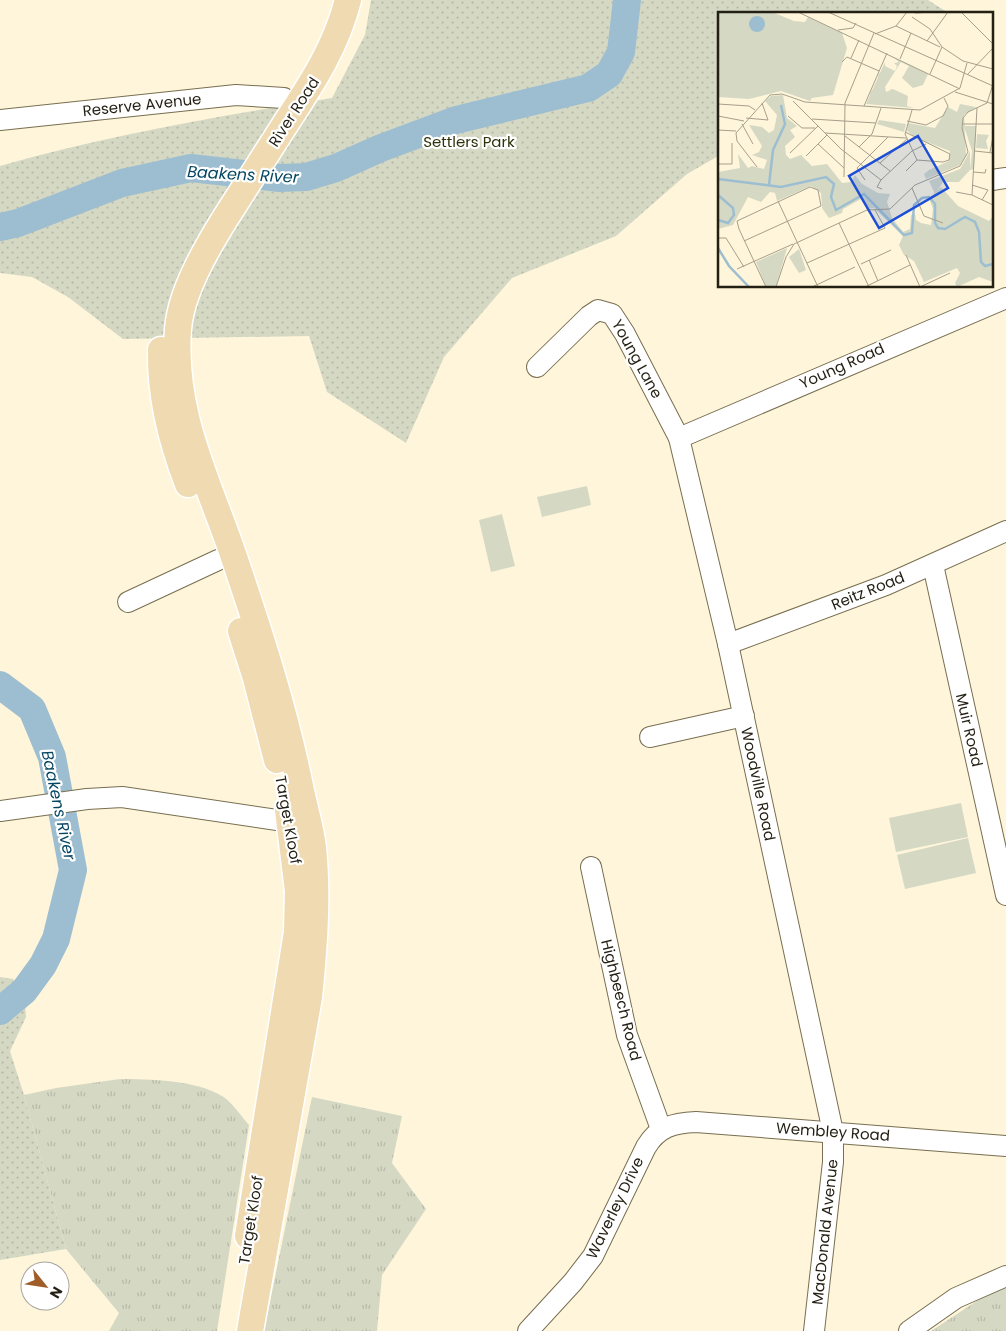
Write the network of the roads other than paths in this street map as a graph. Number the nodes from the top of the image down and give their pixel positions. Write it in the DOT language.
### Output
graph roads {
  1 [pos="332,0"];
  2 [pos="348,0"];
  3 [pos="286,104"];
  4 [pos="0,120"];
  5 [pos="1006,298"];
  6 [pos="171,324"];
  7 [pos="537,367"];
  8 [pos="679,438"];
  9 [pos="1006,531"];
  10 [pos="218,560"];
  11 [pos="933,565"];
  12 [pos="128,602"];
  13 [pos="728,644"];
  14 [pos="744,716"];
  15 [pos="650,737"];
  16 [pos="0,811"];
  17 [pos="300,824"];
  18 [pos="591,868"];
  19 [pos="1006,895"];
  20 [pos="286,1070"];
  21 [pos="661,1129"];
  22 [pos="832,1132"];
  23 [pos="1006,1146"];
  24 [pos="1006,1276"];
  25 [pos="233,1331"];
  26 [pos="250,1331"];
  27 [pos="528,1331"];
  28 [pos="814,1331"];
  29 [pos="909,1331"];
  1 -- 3 [label="main road, River Road"];
  2 -- 3 [label="main road, River Road"];
  3 -- 4 [label="street, Reserve Avenue"];
  3 -- 6 [label="main road, River Road"];
  5 -- 8 [label="street, Young Road"];
  6 -- 10 [label="main road, Target Kloof"];
  6 -- 17 [label="main road, Target Kloof"];
  7 -- 8 [label="street, Young Lane"];
  8 -- 13 [label="street, Woodville Road"];
  9 -- 11 [label="street, Reitz Road"];
  10 -- 12 [label="street"];
  10 -- 17 [label="main road, Target Kloof"];
  11 -- 13 [label="street, Reitz Road"];
  11 -- 19 [label="street, Muir Road"];
  13 -- 14 [label="street, Woodville Road"];
  14 -- 15 [label="street"];
  14 -- 22 [label="street, Woodville Road"];
  16 -- 17 [label="street"];
  17 -- 20 [label="main road, Target Kloof"];
  18 -- 21 [label="street, Highbeech Road"];
  20 -- 25 [label="main road, Target Kloof"];
  20 -- 26 [label="main road, Target Kloof"];
  21 -- 22 [label="street, Wembley Road"];
  21 -- 27 [label="street, Waverley Drive"];
  22 -- 23 [label="street, Wembley Road"];
  22 -- 28 [label="street, MacDonald Avenue"];
  24 -- 29 [label="street"];
}
